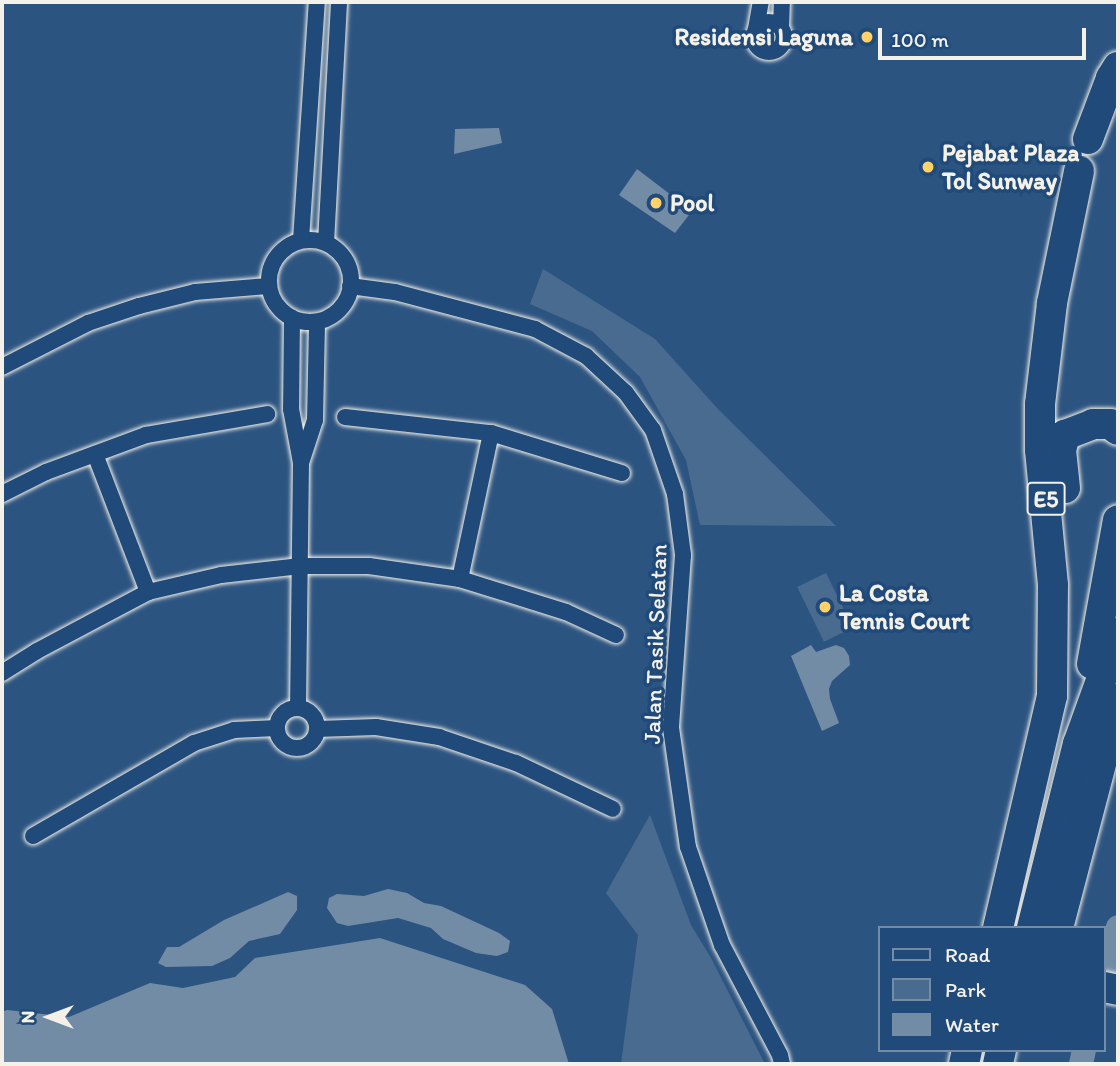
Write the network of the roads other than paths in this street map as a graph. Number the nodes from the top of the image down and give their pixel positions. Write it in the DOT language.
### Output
graph roads {
  1 [pos="317,2"];
  2 [pos="339,2"];
  3 [pos="761,2"];
  4 [pos="782,2"];
  5 [pos="781,28"];
  6 [pos="756,29"];
  7 [pos="1118,67"];
  8 [pos="1088,139"];
  9 [pos="1079,171"];
  10 [pos="301,240"];
  11 [pos="326,243"];
  12 [pos="268,286"];
  13 [pos="350,286"];
  14 [pos="292,318"];
  15 [pos="317,322"];
  16 [pos="2,367"];
  17 [pos="267,414"];
  18 [pos="345,417"];
  19 [pos="1118,429"];
  20 [pos="491,433"];
  21 [pos="95,454"];
  22 [pos="301,463"];
  23 [pos="622,473"];
  24 [pos="2,495"];
  25 [pos="1118,520"];
  26 [pos="300,566"];
  27 [pos="460,579"];
  28 [pos="148,592"];
  29 [pos="1118,633"];
  30 [pos="617,635"];
  31 [pos="2,673"];
  32 [pos="1052,696"];
  33 [pos="1118,699"];
  34 [pos="298,708"];
  35 [pos="277,728"];
  36 [pos="317,729"];
  37 [pos="1078,744"];
  38 [pos="613,809"];
  39 [pos="33,836"];
  40 [pos="998,926"];
  41 [pos="1032,926"];
  42 [pos="1058,926"];
  43 [pos="782,1064"];
  1 -- 10 [label="street"];
  2 -- 11 [label="street"];
  3 -- 6 [label="street"];
  4 -- 5 [label="street"];
  5 -- 6 [label="street"];
  5 -- 6 [label="street"];
  7 -- 8 [label="highway"];
  9 -- 32 [label="highway, E5"];
  10 -- 11 [label="street"];
  10 -- 12 [label="street"];
  11 -- 13 [label="street"];
  12 -- 14 [label="street"];
  12 -- 16 [label="street"];
  13 -- 15 [label="street"];
  13 -- 43 [label="street, Jalan Tasik Selatan"];
  14 -- 15 [label="street"];
  14 -- 22 [label="street"];
  15 -- 22 [label="street"];
  17 -- 21 [label="street"];
  18 -- 20 [label="street"];
  19 -- 32 [label="highway"];
  20 -- 23 [label="street"];
  20 -- 27 [label="street"];
  21 -- 24 [label="street"];
  21 -- 28 [label="street"];
  22 -- 26 [label="street"];
  25 -- 37 [label="highway"];
  26 -- 27 [label="street"];
  26 -- 28 [label="street"];
  26 -- 34 [label="street"];
  27 -- 30 [label="street"];
  28 -- 31 [label="street"];
  29 -- 37 [label="highway"];
  32 -- 40 [label="highway, E5"];
  33 -- 42 [label="highway"];
  34 -- 35 [label="street"];
  34 -- 36 [label="street"];
  35 -- 36 [label="street"];
  35 -- 39 [label="street"];
  36 -- 38 [label="street"];
  37 -- 41 [label="highway"];
}
